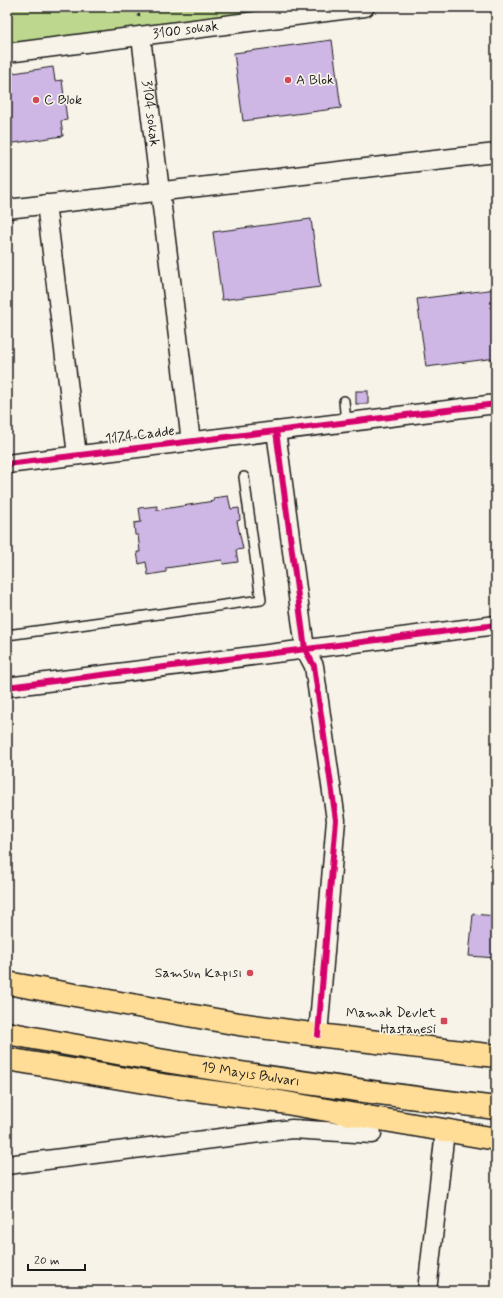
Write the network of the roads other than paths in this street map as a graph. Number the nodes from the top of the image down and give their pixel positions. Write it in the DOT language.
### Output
graph roads {
  1 [pos="365,7"];
  2 [pos="141,37"];
  3 [pos="7,53"];
  4 [pos="496,153"];
  5 [pos="161,190"];
  6 [pos="46,204"];
  7 [pos="7,209"];
  8 [pos="344,400"];
  9 [pos="496,404"];
  10 [pos="346,423"];
  11 [pos="276,431"];
  12 [pos="191,442"];
  13 [pos="77,455"];
  14 [pos="7,464"];
  15 [pos="244,476"];
  16 [pos="496,625"];
  17 [pos="7,635"];
  18 [pos="305,649"];
  19 [pos="7,687"];
  20 [pos="7,983"];
  21 [pos="7,1033"];
  22 [pos="318,1036"];
  23 [pos="496,1056"];
  24 [pos="7,1058"];
  25 [pos="496,1108"];
  26 [pos="445,1131"];
  27 [pos="372,1134"];
  28 [pos="496,1139"];
  29 [pos="7,1165"];
  30 [pos="427,1291"];
  1 -- 2 [label="street, 3100 sokak"];
  2 -- 3 [label="street, 3100 sokak"];
  2 -- 5 [label="street, 3104 sokak"];
  4 -- 5 [label="street"];
  5 -- 6 [label="street"];
  5 -- 12 [label="street, 3104 sokak"];
  6 -- 7 [label="street"];
  6 -- 13 [label="street"];
  8 -- 10 [label="lane"];
  9 -- 10 [label="street, 1174 Cadde"];
  10 -- 11 [label="street, 1174 Cadde"];
  11 -- 12 [label="street, 1174 Cadde"];
  11 -- 18 [label="street"];
  12 -- 13 [label="street, 1174 Cadde"];
  13 -- 14 [label="street, 1174 Cadde"];
  15 -- 17 [label="lane"];
  16 -- 18 [label="street"];
  18 -- 19 [label="street"];
  18 -- 22 [label="street"];
  20 -- 22 [label="highway"];
  21 -- 25 [label="highway, 19 Mayıs Bulvarı"];
  22 -- 23 [label="highway"];
  24 -- 26 [label="highway"];
  26 -- 28 [label="highway"];
  26 -- 30 [label="street"];
  27 -- 29 [label="street"];
}
